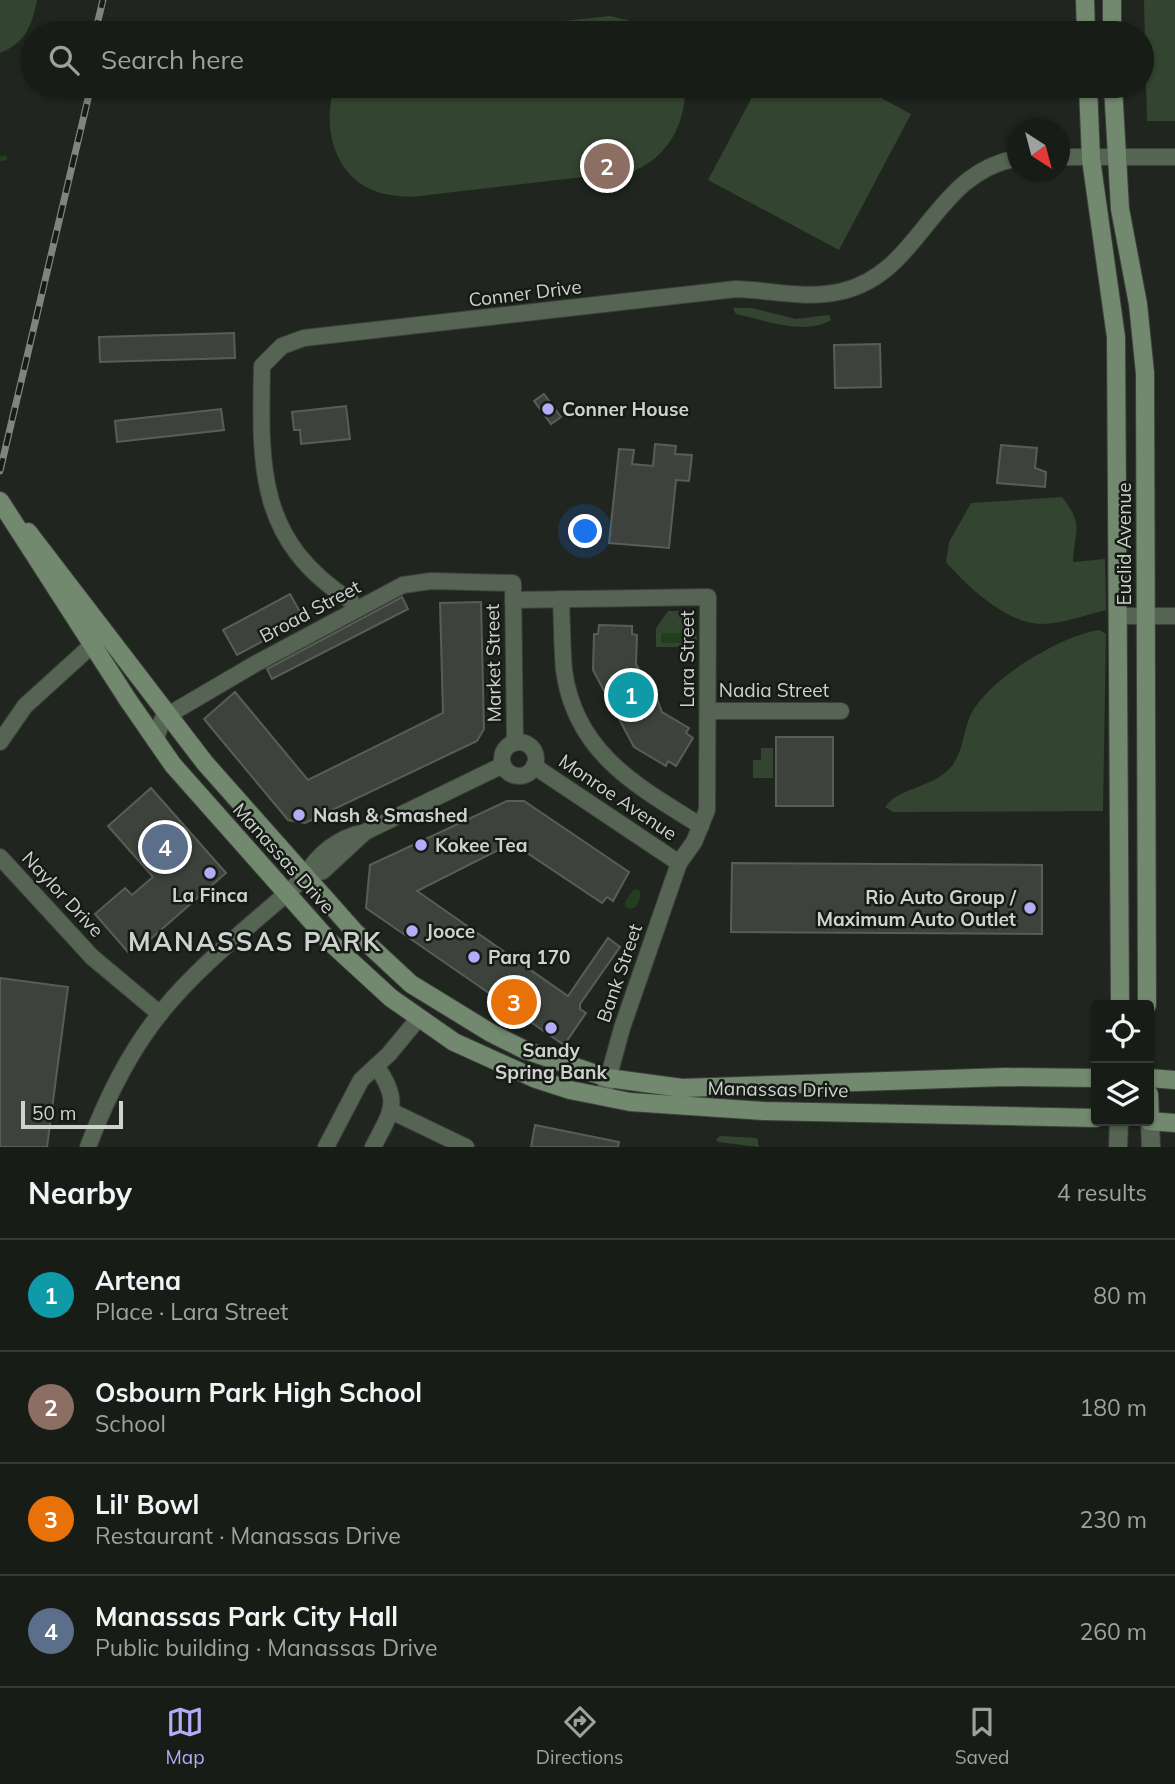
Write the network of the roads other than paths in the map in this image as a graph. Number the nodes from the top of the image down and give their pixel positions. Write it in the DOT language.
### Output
graph roads {
  1 [pos="1085,0"];
  2 [pos="1112,0"];
  3 [pos="1086,21"];
  4 [pos="1112,21"];
  5 [pos="1088,98"];
  6 [pos="1113,98"];
  7 [pos="1115,157"];
  8 [pos="1175,157"];
  9 [pos="1070,158"];
  10 [pos="1091,159"];
  11 [pos="1007,161"];
  12 [pos="4,507"];
  13 [pos="513,583"];
  14 [pos="561,599"];
  15 [pos="513,600"];
  16 [pos="351,601"];
  17 [pos="1118,616"];
  18 [pos="1145,616"];
  19 [pos="1175,616"];
  20 [pos="107,633"];
  21 [pos="92,645"];
  22 [pos="708,710"];
  23 [pos="841,711"];
  24 [pos="168,715"];
  25 [pos="155,741"];
  26 [pos="0,742"];
  27 [pos="515,743"];
  28 [pos="503,765"];
  29 [pos="534,766"];
  30 [pos="701,826"];
  31 [pos="0,857"];
  32 [pos="678,863"];
  33 [pos="305,877"];
  34 [pos="287,893"];
  35 [pos="1120,1000"];
  36 [pos="1147,1000"];
  37 [pos="160,1014"];
  38 [pos="418,1018"];
  39 [pos="491,1033"];
  40 [pos="376,1066"];
  41 [pos="1091,1077"];
  42 [pos="608,1078"];
  43 [pos="1154,1078"];
  44 [pos="1175,1080"];
  45 [pos="603,1097"];
  46 [pos="391,1111"];
  47 [pos="1091,1118"];
  48 [pos="1154,1121"];
  49 [pos="1175,1123"];
  50 [pos="1119,1126"];
  51 [pos="1149,1126"];
  52 [pos="88,1147"];
  53 [pos="326,1147"];
  54 [pos="373,1147"];
  55 [pos="466,1147"];
  56 [pos="1118,1147"];
  57 [pos="1151,1147"];
  1 -- 3 [label="main road"];
  2 -- 4 [label="main road"];
  5 -- 10 [label="main road, Euclid Avenue"];
  6 -- 7 [label="main road, Euclid Avenue"];
  7 -- 8 [label="street"];
  7 -- 10 [label="street"];
  7 -- 18 [label="main road, Euclid Avenue"];
  9 -- 10 [label="street"];
  10 -- 17 [label="main road, Euclid Avenue"];
  11 -- 16 [label="street, Conner Drive"];
  12 -- 20 [label="main road, Manassas Drive"];
  12 -- 21 [label="main road, Manassas Drive"];
  13 -- 15 [label="street, Market Street"];
  13 -- 24 [label="street, Broad Street"];
  14 -- 15 [label="street, Lara Street"];
  14 -- 22 [label="street, Lara Street"];
  14 -- 30 [label="street"];
  15 -- 27 [label="street, Market Street"];
  17 -- 18 [label="street"];
  17 -- 35 [label="main road, Euclid Avenue"];
  18 -- 19 [label="street"];
  18 -- 36 [label="main road, Euclid Avenue"];
  20 -- 21 [label="street"];
  20 -- 24 [label="main road, Manassas Drive"];
  21 -- 25 [label="main road, Manassas Drive"];
  21 -- 26 [label="street"];
  22 -- 23 [label="street, Nadia Street"];
  22 -- 30 [label="street, Lara Street"];
  24 -- 25 [label="street"];
  24 -- 33 [label="main road, Manassas Drive"];
  25 -- 34 [label="main road, Manassas Drive"];
  27 -- 28 [label="street"];
  27 -- 29 [label="street"];
  28 -- 29 [label="street"];
  28 -- 33 [label="street"];
  29 -- 32 [label="street, Monroe Avenue"];
  30 -- 32 [label="street, Lara Street"];
  31 -- 37 [label="street, Naylor Drive"];
  32 -- 42 [label="street, Bank Street"];
  33 -- 34 [label="street"];
  33 -- 39 [label="main road, Manassas Drive"];
  34 -- 37 [label="street"];
  34 -- 38 [label="main road, Manassas Drive"];
  37 -- 52 [label="street"];
  38 -- 39 [label="main road"];
  38 -- 40 [label="street"];
  38 -- 45 [label="main road, Manassas Drive"];
  39 -- 42 [label="main road, Manassas Drive"];
  40 -- 46 [label="street"];
  40 -- 53 [label="street"];
  41 -- 42 [label="main road, Manassas Drive"];
  42 -- 45 [label="street, Bank Street"];
  43 -- 44 [label="main road"];
  45 -- 47 [label="main road, Manassas Drive"];
  46 -- 54 [label="street"];
  46 -- 55 [label="street"];
  48 -- 49 [label="main road"];
  50 -- 56 [label="street"];
  51 -- 57 [label="street"];
}
